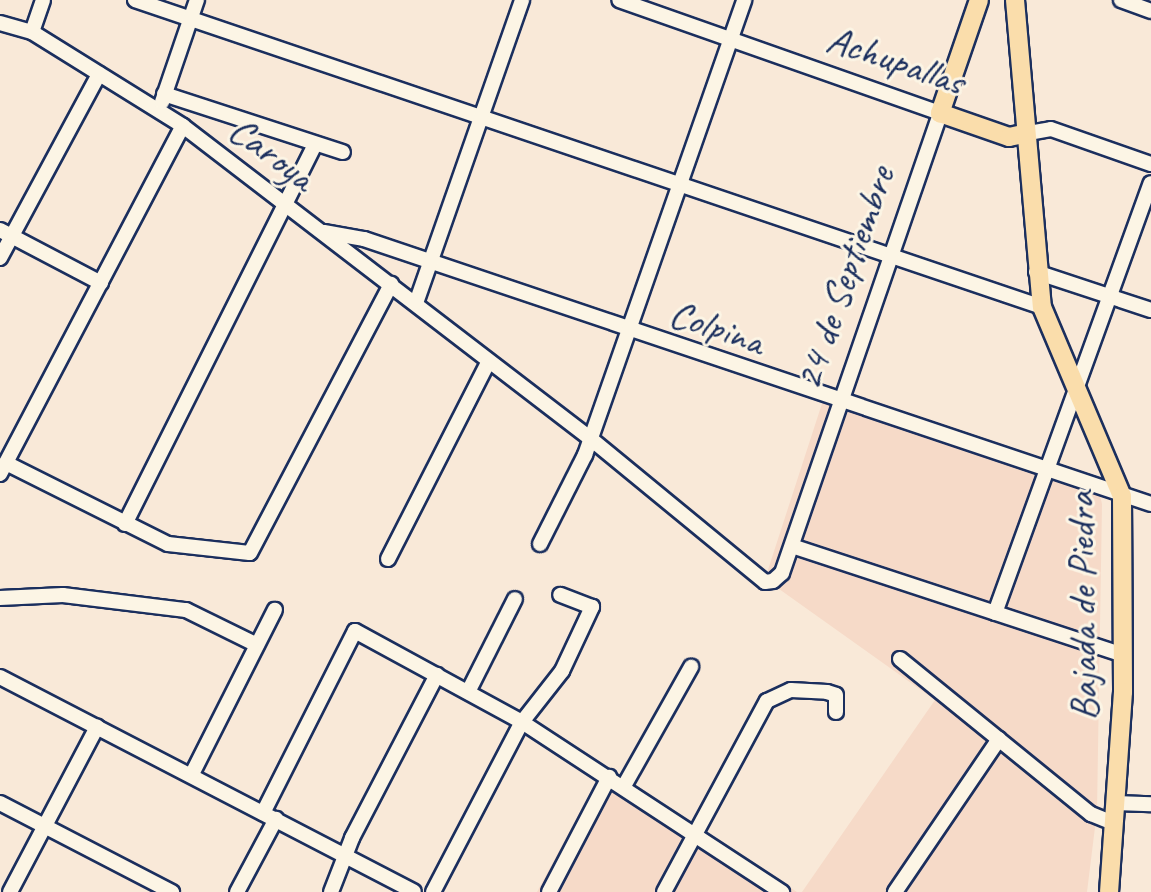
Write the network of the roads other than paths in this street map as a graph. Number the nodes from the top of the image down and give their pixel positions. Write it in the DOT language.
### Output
graph roads {
  1 [pos="43,0"];
  2 [pos="135,0"];
  3 [pos="197,0"];
  4 [pos="522,0"];
  5 [pos="619,0"];
  6 [pos="744,0"];
  7 [pos="979,0"];
  8 [pos="1015,0"];
  9 [pos="1121,0"];
  10 [pos="1151,11"];
  11 [pos="190,19"];
  12 [pos="0,23"];
  13 [pos="32,32"];
  14 [pos="731,40"];
  15 [pos="99,74"];
  16 [pos="164,94"];
  17 [pos="159,110"];
  18 [pos="940,113"];
  19 [pos="481,115"];
  20 [pos="183,126"];
  21 [pos="1023,134"];
  22 [pos="315,144"];
  23 [pos="343,152"];
  24 [pos="1151,164"];
  25 [pos="680,183"];
  26 [pos="1151,183"];
  27 [pos="289,206"];
  28 [pos="324,232"];
  29 [pos="6,233"];
  30 [pos="889,255"];
  31 [pos="0,258"];
  32 [pos="430,261"];
  33 [pos="1036,272"];
  34 [pos="101,283"];
  35 [pos="391,284"];
  36 [pos="1112,297"];
  37 [pos="416,303"];
  38 [pos="1042,307"];
  39 [pos="1151,310"];
  40 [pos="628,330"];
  41 [pos="489,361"];
  42 [pos="1078,386"];
  43 [pos="838,402"];
  44 [pos="591,439"];
  45 [pos="4,462"];
  46 [pos="1045,473"];
  47 [pos="1122,496"];
  48 [pos="1151,504"];
  49 [pos="125,524"];
  50 [pos="540,544"];
  51 [pos="792,546"];
  52 [pos="388,559"];
  53 [pos="778,580"];
  54 [pos="560,595"];
  55 [pos="0,598"];
  56 [pos="515,599"];
  57 [pos="275,610"];
  58 [pos="995,613"];
  59 [pos="257,645"];
  60 [pos="1123,655"];
  61 [pos="900,659"];
  62 [pos="691,667"];
  63 [pos="437,675"];
  64 [pos="0,677"];
  65 [pos="468,692"];
  66 [pos="836,712"];
  67 [pos="522,722"];
  68 [pos="97,727"];
  69 [pos="999,739"];
  70 [pos="192,774"];
  71 [pos="609,777"];
  72 [pos="624,786"];
  73 [pos="0,803"];
  74 [pos="1115,803"];
  75 [pos="1151,804"];
  76 [pos="270,816"];
  77 [pos="1113,823"];
  78 [pos="43,825"];
  79 [pos="695,833"];
  80 [pos="347,856"];
  81 [pos="10,892"];
  82 [pos="172,892"];
  83 [pos="237,892"];
  84 [pos="331,892"];
  85 [pos="414,892"];
  86 [pos="433,892"];
  87 [pos="549,892"];
  88 [pos="664,892"];
  89 [pos="782,892"];
  90 [pos="895,892"];
  91 [pos="1109,892"];
  1 -- 13 [label="street"];
  2 -- 11 [label="street"];
  3 -- 11 [label="street"];
  4 -- 19 [label="street"];
  5 -- 14 [label="street, Achupallas"];
  6 -- 14 [label="street"];
  7 -- 18 [label="main road, 24 de Septiembre"];
  8 -- 21 [label="main road, Bajada de Piedra"];
  9 -- 10 [label="street"];
  11 -- 16 [label="street"];
  11 -- 19 [label="street"];
  12 -- 13 [label="street, Caroya"];
  13 -- 15 [label="street, Caroya"];
  14 -- 18 [label="street, Achupallas"];
  14 -- 25 [label="street"];
  15 -- 17 [label="street, Caroya"];
  15 -- 29 [label="street"];
  16 -- 17 [label="street"];
  16 -- 22 [label="street"];
  17 -- 20 [label="street, Caroya"];
  18 -- 21 [label="main road, Achupallas"];
  18 -- 30 [label="street, 24 de Septiembre"];
  19 -- 25 [label="street"];
  19 -- 32 [label="street"];
  20 -- 27 [label="street, Caroya"];
  20 -- 34 [label="street"];
  21 -- 24 [label="street, Achupallas"];
  21 -- 33 [label="main road, Bajada de Piedra"];
  22 -- 23 [label="street"];
  22 -- 27 [label="street"];
  25 -- 30 [label="street"];
  25 -- 40 [label="street"];
  26 -- 36 [label="street"];
  27 -- 28 [label="street, Caroya"];
  27 -- 49 [label="street"];
  28 -- 32 [label="street, Colpina"];
  28 -- 35 [label="street, Caroya"];
  29 -- 31 [label="street"];
  29 -- 34 [label="street"];
  30 -- 38 [label="street"];
  30 -- 43 [label="street, 24 de Septiembre"];
  32 -- 37 [label="street"];
  32 -- 40 [label="street, Colpina"];
  33 -- 36 [label="street"];
  33 -- 38 [label="main road, Bajada de Piedra"];
  34 -- 45 [label="street"];
  35 -- 37 [label="street, Caroya"];
  35 -- 49 [label="street"];
  36 -- 39 [label="street"];
  36 -- 42 [label="street"];
  37 -- 41 [label="street, Caroya"];
  38 -- 42 [label="main road, Bajada de Piedra"];
  40 -- 43 [label="street, Colpina"];
  40 -- 44 [label="street"];
  41 -- 44 [label="street, Caroya"];
  41 -- 52 [label="street"];
  42 -- 46 [label="street"];
  42 -- 47 [label="main road, Bajada de Piedra"];
  43 -- 46 [label="street, Colpina"];
  43 -- 51 [label="street, 24 de Septiembre"];
  44 -- 50 [label="street"];
  44 -- 53 [label="street, Caroya"];
  45 -- 49 [label="street"];
  46 -- 47 [label="street, Colpina"];
  46 -- 58 [label="street"];
  47 -- 48 [label="street, Colpina"];
  47 -- 60 [label="main road, Bajada de Piedra"];
  51 -- 53 [label="street, 24 de Septiembre"];
  51 -- 58 [label="street"];
  54 -- 67 [label="street"];
  55 -- 59 [label="street"];
  56 -- 65 [label="street"];
  57 -- 59 [label="street"];
  58 -- 60 [label="street"];
  59 -- 70 [label="street"];
  60 -- 74 [label="main road, Bajada de Piedra"];
  61 -- 69 [label="street"];
  62 -- 72 [label="street"];
  63 -- 65 [label="street"];
  63 -- 76 [label="street"];
  63 -- 80 [label="street"];
  64 -- 68 [label="street"];
  65 -- 67 [label="street"];
  66 -- 79 [label="street"];
  67 -- 71 [label="street"];
  67 -- 86 [label="street"];
  68 -- 70 [label="street"];
  68 -- 78 [label="street"];
  69 -- 77 [label="street"];
  69 -- 90 [label="street"];
  70 -- 76 [label="street"];
  71 -- 72 [label="street"];
  71 -- 87 [label="street"];
  72 -- 79 [label="street"];
  73 -- 78 [label="street"];
  74 -- 75 [label="street"];
  74 -- 77 [label="main road, Bajada de Piedra"];
  76 -- 80 [label="street"];
  76 -- 83 [label="street"];
  77 -- 91 [label="main road, Bajada de Piedra"];
  78 -- 81 [label="street"];
  78 -- 82 [label="street"];
  79 -- 88 [label="street"];
  79 -- 89 [label="street"];
  80 -- 84 [label="street"];
  80 -- 85 [label="street"];
}
